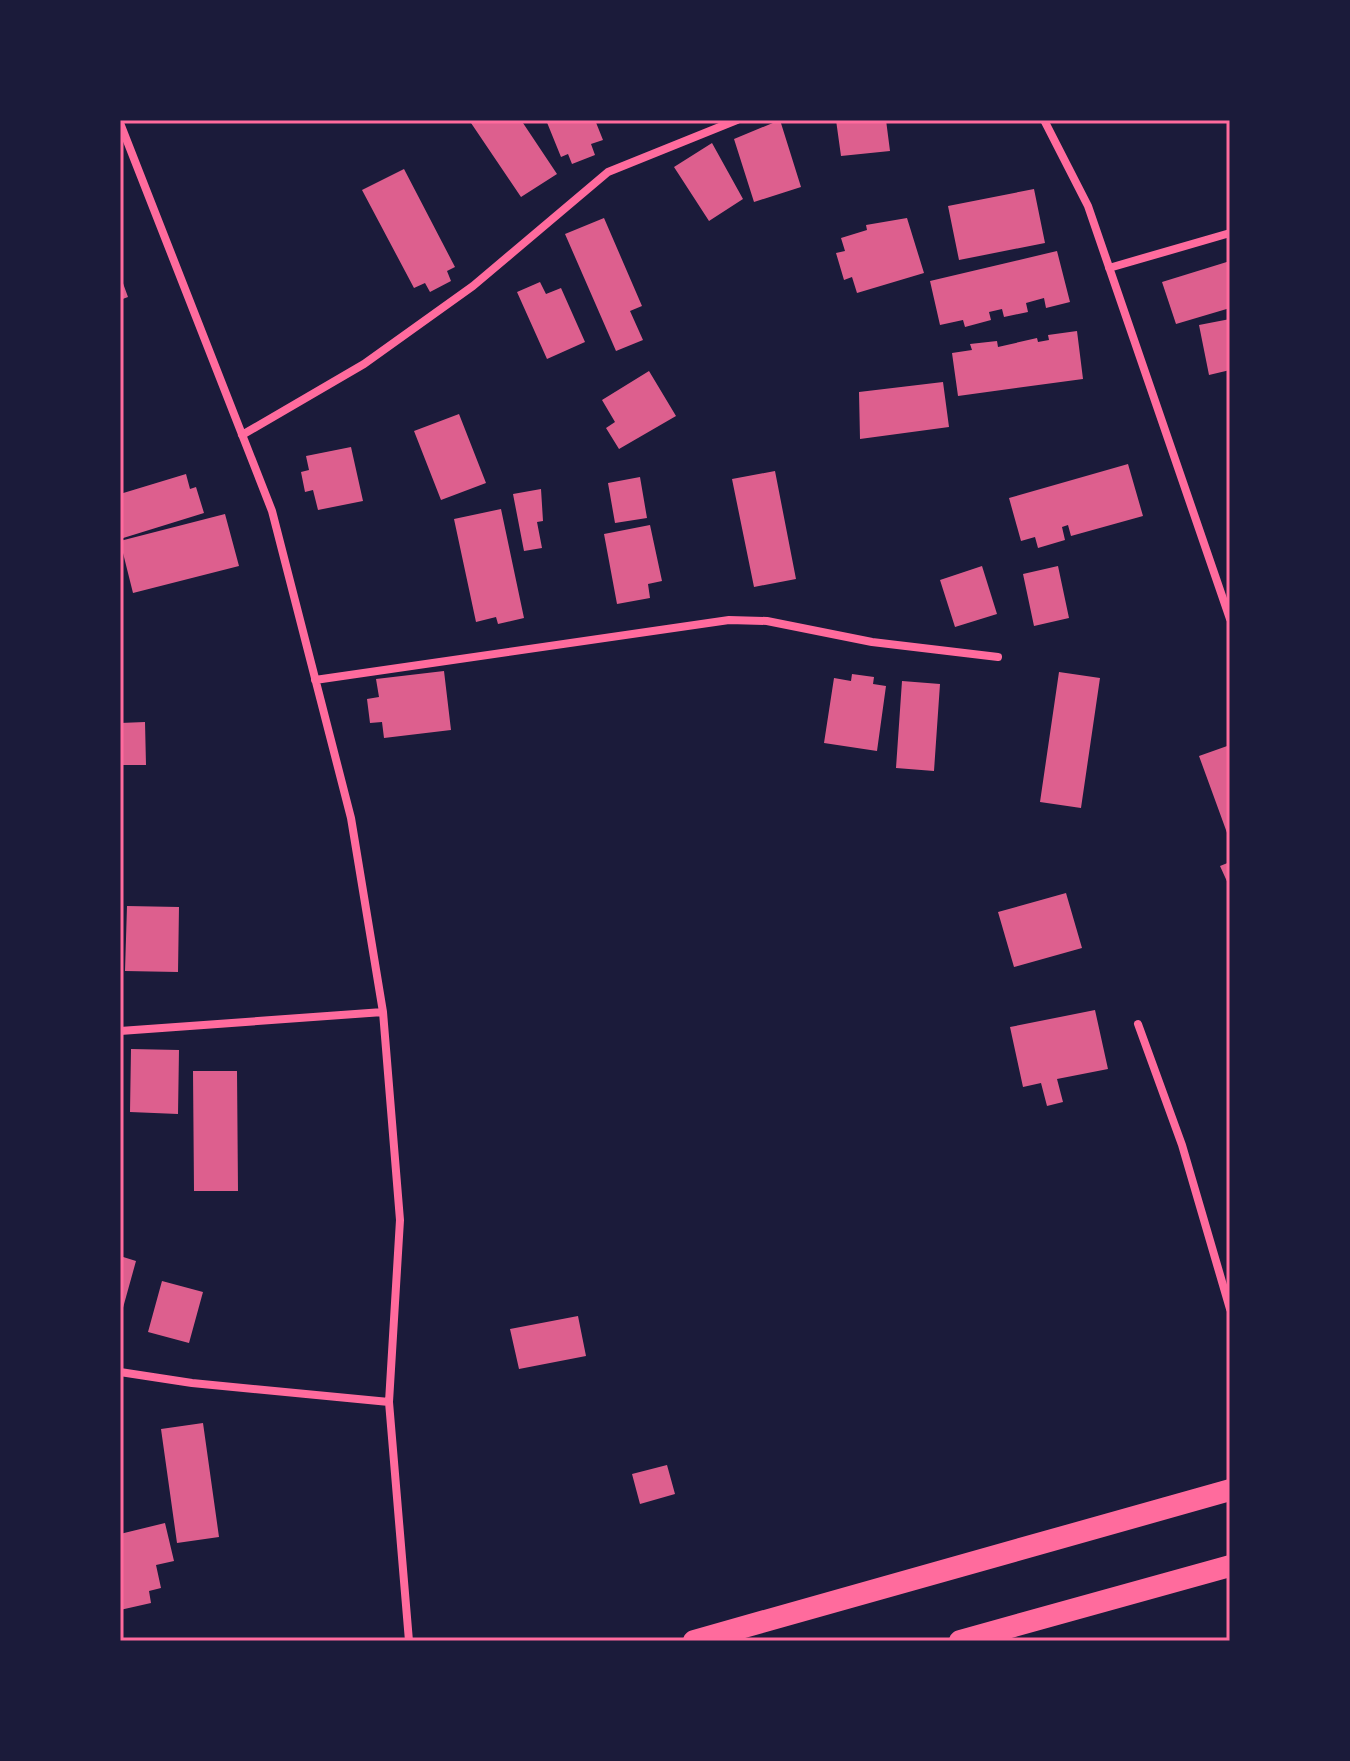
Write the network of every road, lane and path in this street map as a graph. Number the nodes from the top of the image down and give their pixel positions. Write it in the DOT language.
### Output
graph roads {
  1 [pos="737,120"];
  2 [pos="1044,120"];
  3 [pos="120,123"];
  4 [pos="1230,233"];
  5 [pos="1109,268"];
  6 [pos="242,435"];
  7 [pos="1230,619"];
  8 [pos="998,657"];
  9 [pos="315,680"];
  10 [pos="383,1012"];
  11 [pos="1138,1024"];
  12 [pos="120,1031"];
  13 [pos="1230,1309"];
  14 [pos="120,1372"];
  15 [pos="389,1402"];
  16 [pos="1230,1490"];
  17 [pos="1230,1566"];
  18 [pos="409,1641"];
  19 [pos="694,1641"];
  20 [pos="960,1641"];
  1 -- 6 [label="street"];
  2 -- 5 [label="street"];
  3 -- 6 [label="street"];
  4 -- 5 [label="street"];
  5 -- 7 [label="street"];
  6 -- 9 [label="street"];
  8 -- 9 [label="street"];
  9 -- 10 [label="street"];
  10 -- 12 [label="street"];
  10 -- 15 [label="street"];
  11 -- 13 [label="street"];
  14 -- 15 [label="street"];
  15 -- 18 [label="street"];
  16 -- 19 [label="highway"];
  17 -- 20 [label="highway"];
}
